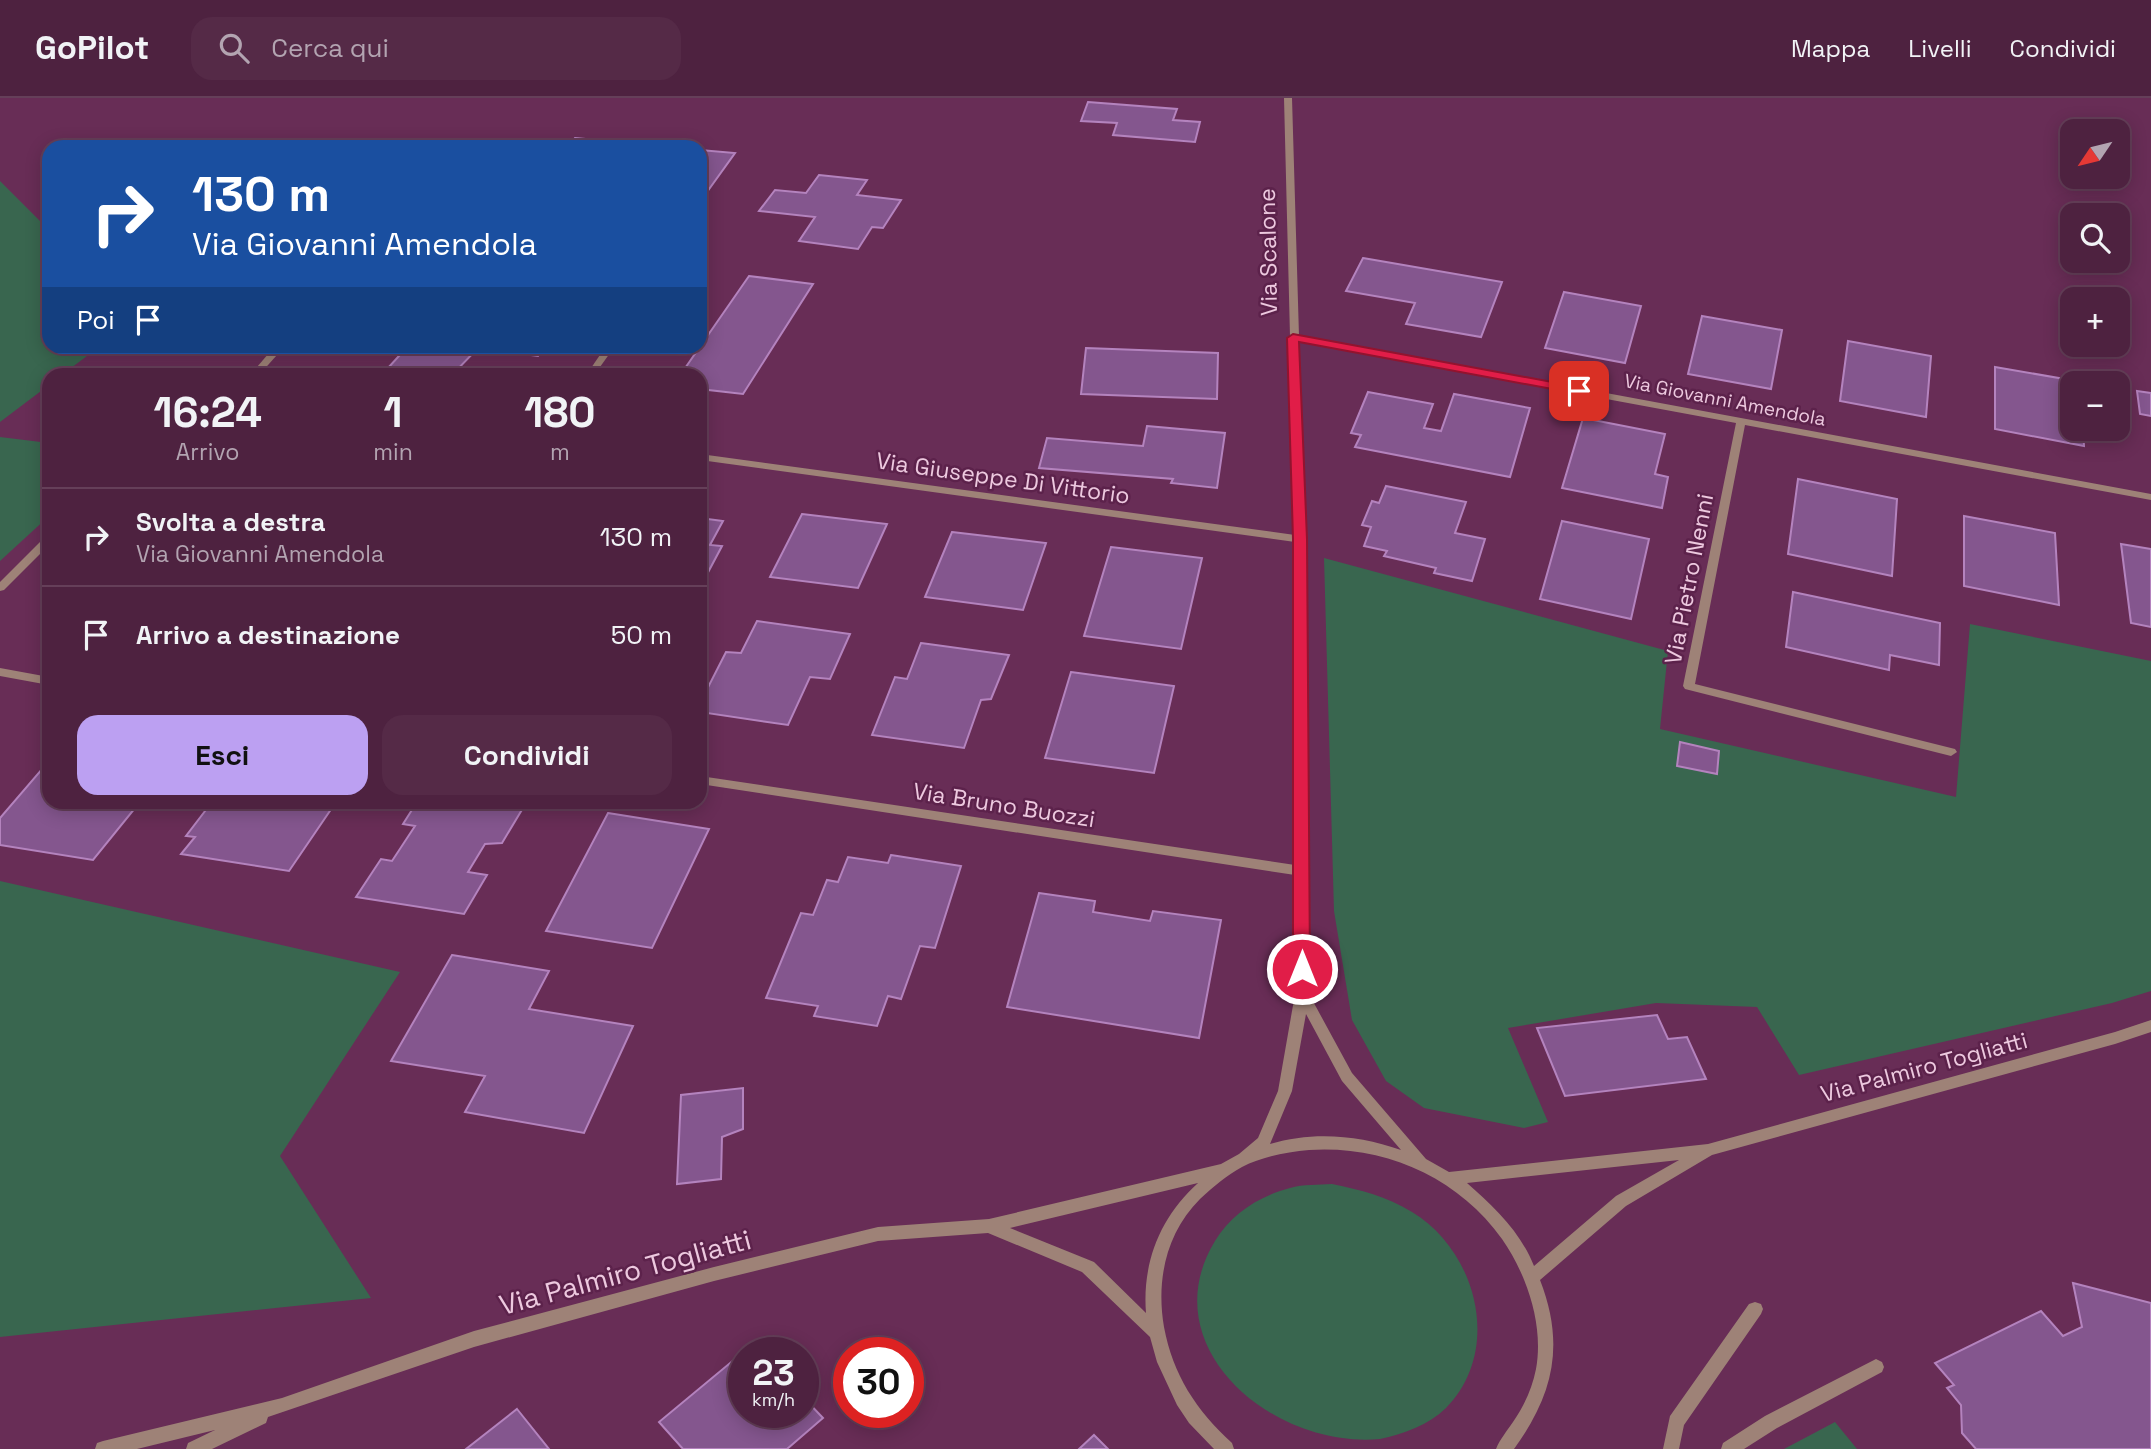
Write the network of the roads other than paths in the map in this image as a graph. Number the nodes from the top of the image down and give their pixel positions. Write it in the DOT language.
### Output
graph roads {
  1 [pos="1288,98"];
  2 [pos="1293,338"];
  3 [pos="274,354"];
  4 [pos="261,368"];
  5 [pos="1741,421"];
  6 [pos="707,458"];
  7 [pos="2151,498"];
  8 [pos="1300,539"];
  9 [pos="42,546"];
  10 [pos="0,588"];
  11 [pos="0,672"];
  12 [pos="42,680"];
  13 [pos="1951,752"];
  14 [pos="707,781"];
  15 [pos="1302,871"];
  16 [pos="1302,993"];
  17 [pos="2151,1026"];
  18 [pos="1707,1150"];
  19 [pos="1245,1158"];
  20 [pos="1420,1162"];
  21 [pos="1223,1170"];
  22 [pos="1450,1178"];
  23 [pos="989,1226"];
  24 [pos="1533,1276"];
  25 [pos="1755,1309"];
  26 [pos="1154,1331"];
  27 [pos="1876,1367"];
  28 [pos="282,1406"];
  29 [pos="103,1449"];
  30 [pos="194,1449"];
  31 [pos="1226,1449"];
  32 [pos="1504,1449"];
  33 [pos="1671,1449"];
  34 [pos="1729,1449"];
  1 -- 2 [label="street, Via Scalone"];
  2 -- 5 [label="street, Via Giovanni Amendola"];
  2 -- 8 [label="street, Via Scalone"];
  3 -- 4 [label="street"];
  5 -- 7 [label="street, Via Giovanni Amendola"];
  5 -- 13 [label="street, Via Pietro Nenni"];
  6 -- 8 [label="street, Via Giuseppe Di Vittorio"];
  8 -- 15 [label="street, Via Scalone"];
  9 -- 10 [label="street"];
  11 -- 12 [label="street"];
  14 -- 15 [label="street, Via Bruno Buozzi"];
  15 -- 16 [label="street, Via Scalone"];
  16 -- 19 [label="street, Via Scalone"];
  16 -- 20 [label="street, Via Scalone"];
  17 -- 18 [label="street, Via Palmiro Togliatti"];
  18 -- 22 [label="street, Via Palmiro Togliatti"];
  18 -- 24 [label="street, Via Palmiro Togliatti"];
  19 -- 20 [label="street, Via Palmiro Togliatti"];
  19 -- 21 [label="street, Via Palmiro Togliatti"];
  20 -- 22 [label="street, Via Palmiro Togliatti"];
  21 -- 23 [label="street, Via Palmiro Togliatti"];
  21 -- 26 [label="street, Via Palmiro Togliatti"];
  22 -- 24 [label="street, Via Palmiro Togliatti"];
  23 -- 26 [label="street, Via Palmiro Togliatti"];
  23 -- 28 [label="street, Via Palmiro Togliatti"];
  24 -- 32 [label="street, Via Palmiro Togliatti"];
  25 -- 33 [label="street"];
  26 -- 31 [label="street, Via Palmiro Togliatti"];
  27 -- 34 [label="street"];
  28 -- 29 [label="street, Via Palmiro Togliatti"];
  28 -- 30 [label="street, Via Palmiro Togliatti"];
}
